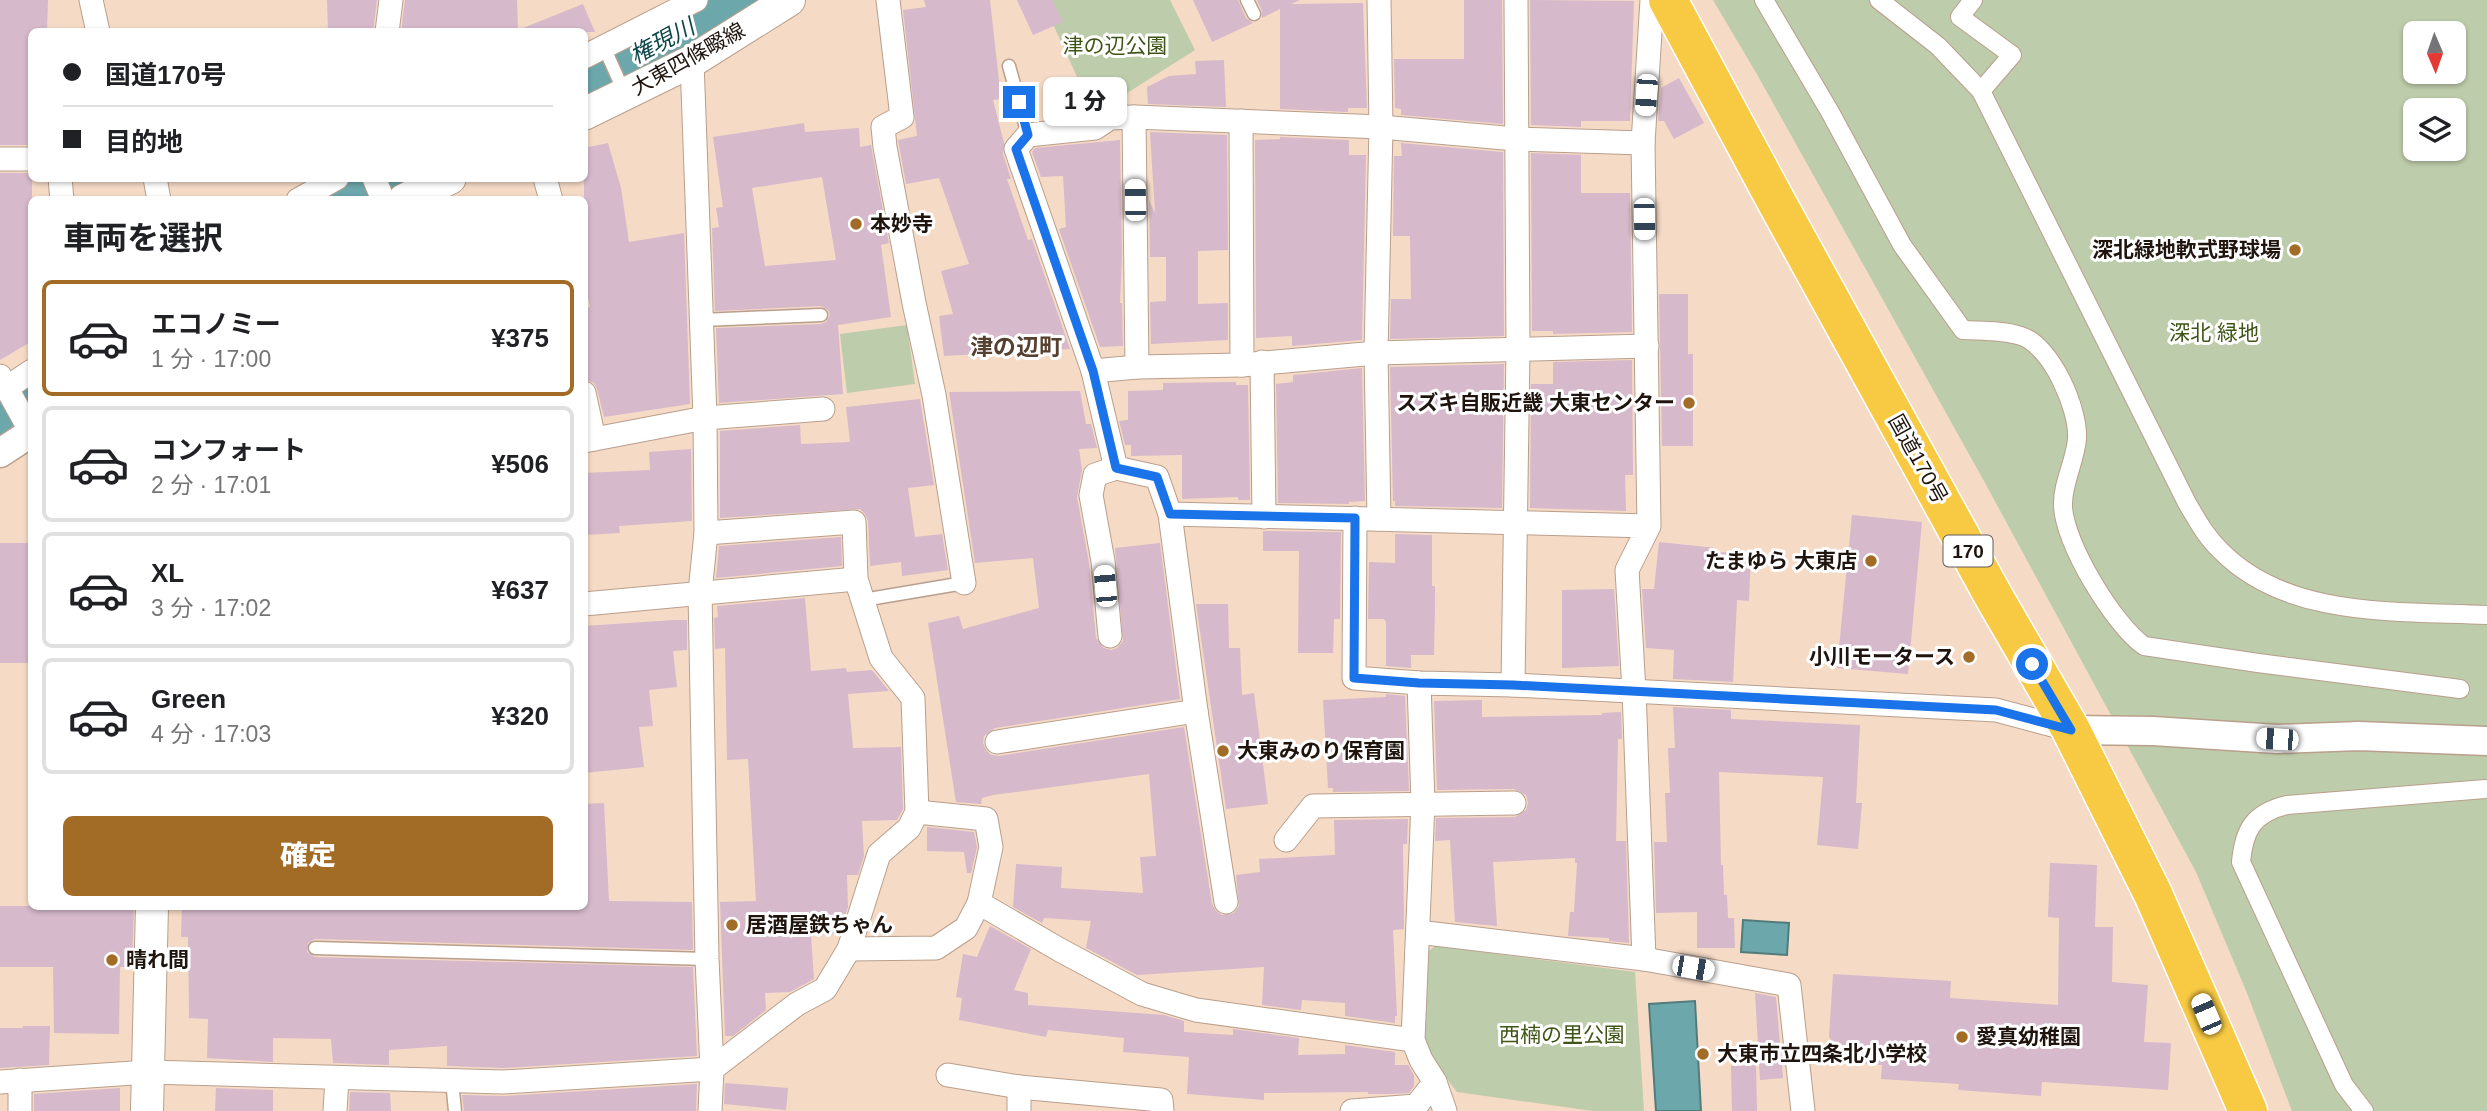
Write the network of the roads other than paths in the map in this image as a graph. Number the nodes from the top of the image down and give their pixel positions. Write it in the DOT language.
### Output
graph roads {
  1 [pos="91,0"];
  2 [pos="391,0"];
  3 [pos="696,0"];
  4 [pos="888,0"];
  5 [pos="1247,0"];
  6 [pos="1379,0"];
  7 [pos="1517,0"];
  8 [pos="1652,0"];
  9 [pos="1668,0"];
  10 [pos="1764,0"];
  11 [pos="1879,0"];
  12 [pos="1973,0"];
  13 [pos="781,2"];
  14 [pos="1254,14"];
  15 [pos="97,28"];
  16 [pos="388,28"];
  17 [pos="594,52"];
  18 [pos="692,61"];
  19 [pos="1009,66"];
  20 [pos="1981,91"];
  21 [pos="625,94"];
  22 [pos="588,112"];
  23 [pos="1134,117"];
  24 [pos="1241,121"];
  25 [pos="1381,127"];
  26 [pos="1028,135"];
  27 [pos="1516,139"];
  28 [pos="1643,143"];
  29 [pos="0,159"];
  30 [pos="28,159"];
  31 [pos="330,182"];
  32 [pos="380,182"];
  33 [pos="441,182"];
  34 [pos="305,196"];
  35 [pos="399,196"];
  36 [pos="410,196"];
  37 [pos="821,315"];
  38 [pos="701,320"];
  39 [pos="1647,346"];
  40 [pos="1518,349"];
  41 [pos="1376,352"];
  42 [pos="1252,364"];
  43 [pos="1138,367"];
  44 [pos="1093,371"];
  45 [pos="28,373"];
  46 [pos="4,385"];
  47 [pos="823,409"];
  48 [pos="705,418"];
  49 [pos="28,427"];
  50 [pos="28,432"];
  51 [pos="589,440"];
  52 [pos="0,453"];
  53 [pos="1116,468"];
  54 [pos="1170,514"];
  55 [pos="1264,517"];
  56 [pos="1355,518"];
  57 [pos="1379,519"];
  58 [pos="1514,524"];
  59 [pos="1649,526"];
  60 [pos="706,533"];
  61 [pos="964,583"];
  62 [pos="859,589"];
  63 [pos="700,592"];
  64 [pos="588,604"];
  65 [pos="2487,615"];
  66 [pos="1110,636"];
  67 [pos="1419,683"];
  68 [pos="1513,685"];
  69 [pos="2460,689"];
  70 [pos="1634,691"];
  71 [pos="1196,710"];
  72 [pos="2071,730"];
  73 [pos="2487,741"];
  74 [pos="997,743"];
  75 [pos="2485,789"];
  76 [pos="1423,803"];
  77 [pos="1514,803"];
  78 [pos="917,812"];
  79 [pos="1286,841"];
  80 [pos="979,902"];
  81 [pos="1226,902"];
  82 [pos="152,910"];
  83 [pos="1418,932"];
  84 [pos="315,948"];
  85 [pos="849,949"];
  86 [pos="707,958"];
  87 [pos="1644,959"];
  88 [pos="1413,1040"];
  89 [pos="712,1069"];
  90 [pos="148,1072"];
  91 [pos="948,1075"];
  92 [pos="337,1079"];
  93 [pos="10,1081"];
  94 [pos="452,1081"];
  95 [pos="1435,1082"];
  96 [pos="1019,1087"];
  97 [pos="1417,1109"];
  98 [pos="20,1111"];
  99 [pos="147,1111"];
  100 [pos="335,1111"];
  101 [pos="455,1111"];
  102 [pos="710,1111"];
  103 [pos="1019,1111"];
  104 [pos="1162,1111"];
  105 [pos="1352,1111"];
  106 [pos="1445,1111"];
  107 [pos="1803,1111"];
  108 [pos="2248,1111"];
  109 [pos="2364,1111"];
  1 -- 15 [label="street"];
  2 -- 16 [label="street"];
  3 -- 17 [label="street"];
  4 -- 61 [label="street"];
  5 -- 14 [label="lane"];
  6 -- 25 [label="street"];
  7 -- 27 [label="street"];
  8 -- 28 [label="street"];
  9 -- 72 [label="highway, 国道170号 / 170"];
  10 -- 69 [label="street"];
  11 -- 20 [label="street"];
  12 -- 20 [label="street"];
  13 -- 18 [label="main road, 大東四條畷線"];
  17 -- 21 [label="lane"];
  18 -- 21 [label="main road, 大東四條畷線"];
  18 -- 38 [label="street"];
  19 -- 26 [label="lane"];
  20 -- 65 [label="street"];
  21 -- 22 [label="main road, 大東四條畷線"];
  23 -- 24 [label="street"];
  23 -- 26 [label="street"];
  23 -- 43 [label="street"];
  24 -- 25 [label="street"];
  24 -- 42 [label="street"];
  25 -- 27 [label="street"];
  25 -- 41 [label="street"];
  26 -- 44 [label="street"];
  27 -- 28 [label="street"];
  27 -- 40 [label="street"];
  28 -- 39 [label="street"];
  29 -- 30 [label="street"];
  31 -- 34 [label="street"];
  32 -- 35 [label="street"];
  33 -- 36 [label="main road"];
  37 -- 38 [label="lane"];
  38 -- 48 [label="street"];
  39 -- 40 [label="street"];
  39 -- 59 [label="street"];
  40 -- 41 [label="street"];
  40 -- 58 [label="street"];
  41 -- 42 [label="street"];
  41 -- 57 [label="street"];
  42 -- 43 [label="street"];
  42 -- 55 [label="street"];
  43 -- 44 [label="street"];
  44 -- 53 [label="street"];
  45 -- 46 [label="street"];
  46 -- 49 [label="street"];
  47 -- 48 [label="street"];
  48 -- 51 [label="street"];
  48 -- 60 [label="street"];
  50 -- 52 [label="street"];
  53 -- 54 [label="street"];
  53 -- 66 [label="street"];
  54 -- 55 [label="street"];
  54 -- 71 [label="street"];
  55 -- 56 [label="street"];
  56 -- 57 [label="street"];
  56 -- 67 [label="street"];
  57 -- 58 [label="street"];
  58 -- 59 [label="street"];
  58 -- 68 [label="street"];
  59 -- 70 [label="street"];
  60 -- 62 [label="street"];
  60 -- 63 [label="street"];
  61 -- 62 [label="lane"];
  62 -- 63 [label="street"];
  62 -- 78 [label="street"];
  63 -- 64 [label="street"];
  63 -- 86 [label="street"];
  67 -- 68 [label="street"];
  67 -- 76 [label="street"];
  68 -- 70 [label="street"];
  70 -- 72 [label="street"];
  70 -- 87 [label="street"];
  71 -- 74 [label="street"];
  71 -- 81 [label="street"];
  72 -- 73 [label="street"];
  72 -- 108 [label="highway, 国道170号 / 170"];
  75 -- 109 [label="street"];
  76 -- 77 [label="street"];
  76 -- 79 [label="street"];
  76 -- 83 [label="street"];
  78 -- 80 [label="street"];
  78 -- 85 [label="street"];
  80 -- 85 [label="street"];
  80 -- 88 [label="street"];
  82 -- 90 [label="main road"];
  83 -- 87 [label="street"];
  83 -- 88 [label="street"];
  84 -- 86 [label="lane"];
  85 -- 89 [label="street"];
  86 -- 89 [label="street"];
  87 -- 107 [label="street"];
  88 -- 95 [label="street"];
  89 -- 94 [label="street"];
  89 -- 102 [label="street"];
  90 -- 92 [label="street"];
  90 -- 93 [label="street"];
  90 -- 99 [label="main road"];
  91 -- 96 [label="street"];
  92 -- 94 [label="street"];
  92 -- 100 [label="street"];
  93 -- 98 [label="street"];
  94 -- 101 [label="lane"];
  95 -- 97 [label="street"];
  95 -- 106 [label="street"];
  96 -- 103 [label="street"];
  96 -- 104 [label="street"];
  97 -- 105 [label="street"];
}
